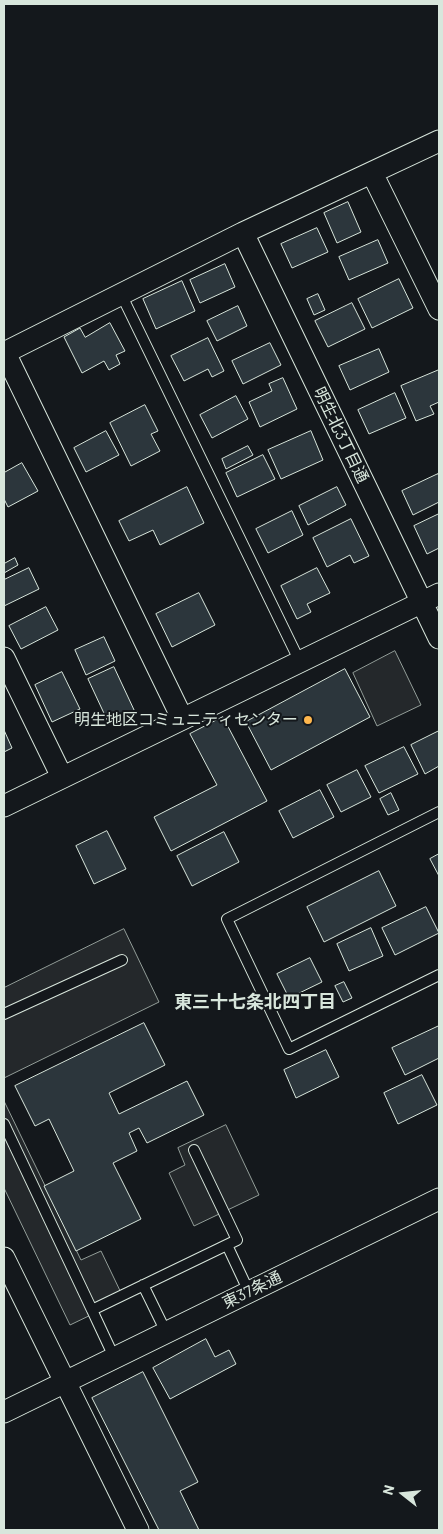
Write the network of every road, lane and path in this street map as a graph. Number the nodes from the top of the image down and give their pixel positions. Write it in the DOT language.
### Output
graph roads {
  1 [pos="439,141"];
  2 [pos="372,173"];
  3 [pos="243,232"];
  4 [pos="121,294"];
  5 [pos="439,309"];
  6 [pos="4,353"];
  7 [pos="431,598"];
  8 [pos="439,638"];
  9 [pos="4,658"];
  10 [pos="300,662"];
  11 [pos="182,718"];
  12 [pos="62,777"];
  13 [pos="4,806"];
  14 [pos="439,812"];
  15 [pos="122,960"];
  16 [pos="439,975"];
  17 [pos="4,1014"];
  18 [pos="4,1124"];
  19 [pos="194,1150"];
  20 [pos="439,1199"];
  21 [pos="227,1245"];
  22 [pos="4,1258"];
  23 [pos="144,1285"];
  24 [pos="249,1292"];
  25 [pos="92,1310"];
  26 [pos="166,1332"];
  27 [pos="114,1357"];
  28 [pos="65,1381"];
  29 [pos="4,1412"];
  30 [pos="138,1530"];
  1 -- 2 [label="street"];
  2 -- 3 [label="street"];
  2 -- 5 [label="street"];
  3 -- 4 [label="street"];
  3 -- 7 [label="street, 明生北3丁目通"];
  4 -- 6 [label="street"];
  4 -- 10 [label="lane"];
  6 -- 11 [label="street"];
  7 -- 8 [label="street, 明生北3丁目通"];
  7 -- 10 [label="street"];
  9 -- 12 [label="street"];
  10 -- 11 [label="street"];
  11 -- 12 [label="street"];
  12 -- 13 [label="street"];
  14 -- 16 [label="lane"];
  15 -- 17 [label="lane"];
  18 -- 25 [label="lane"];
  19 -- 21 [label="lane"];
  20 -- 24 [label="street, 東37条通"];
  21 -- 23 [label="lane"];
  21 -- 24 [label="lane"];
  22 -- 28 [label="street"];
  23 -- 25 [label="lane"];
  23 -- 26 [label="lane"];
  24 -- 26 [label="street, 東37条通"];
  25 -- 27 [label="lane"];
  26 -- 27 [label="street, 東37条通"];
  27 -- 28 [label="street, 東37条通"];
  28 -- 29 [label="street, 東37条通"];
  28 -- 30 [label="street"];
}
